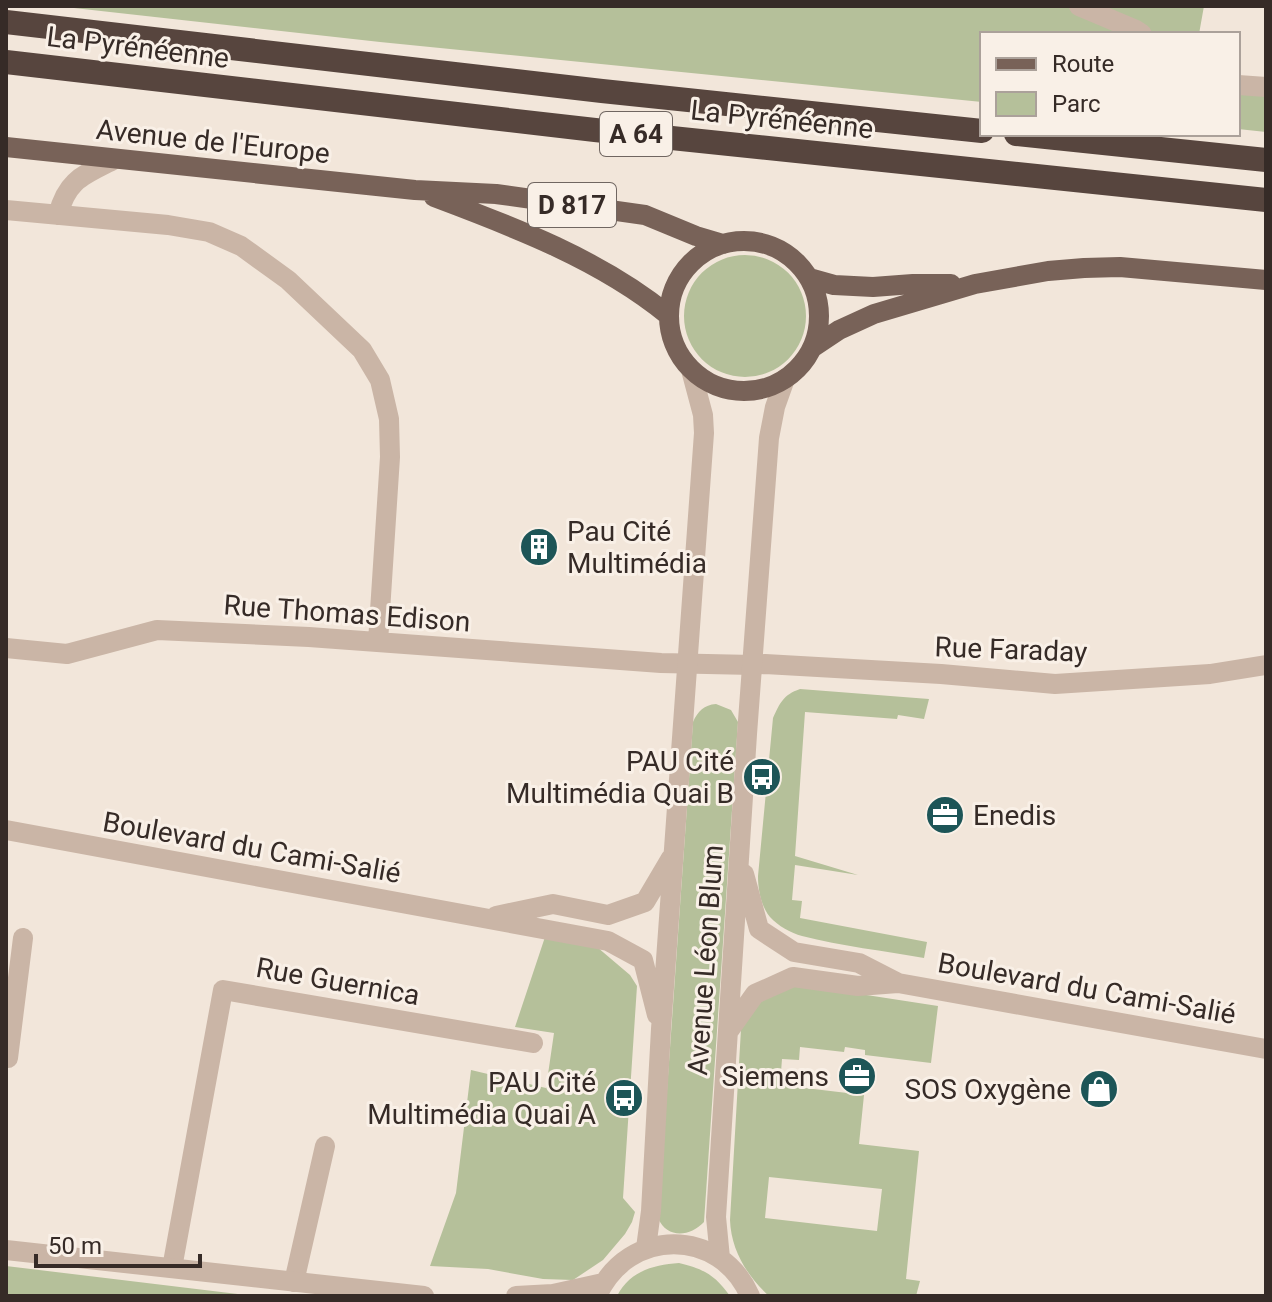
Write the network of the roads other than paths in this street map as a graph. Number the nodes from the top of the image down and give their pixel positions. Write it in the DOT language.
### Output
graph roads {
  1 [pos="1079,6"];
  2 [pos="6,22"];
  3 [pos="1139,32"];
  4 [pos="6,62"];
  5 [pos="1240,85"];
  6 [pos="1266,87"];
  7 [pos="980,131"];
  8 [pos="1035,136"];
  9 [pos="6,147"];
  10 [pos="115,159"];
  11 [pos="1266,160"];
  12 [pos="415,190"];
  13 [pos="1266,200"];
  14 [pos="6,210"];
  15 [pos="58,215"];
  16 [pos="723,244"];
  17 [pos="809,278"];
  18 [pos="1266,280"];
  19 [pos="975,284"];
  20 [pos="668,315"];
  21 [pos="812,348"];
  22 [pos="691,370"];
  23 [pos="785,379"];
  24 [pos="378,642"];
  25 [pos="6,648"];
  26 [pos="687,663"];
  27 [pos="753,665"];
  28 [pos="1266,665"];
  29 [pos="6,830"];
  30 [pos="673,854"];
  31 [pos="740,858"];
  32 [pos="488,918"];
  33 [pos="23,938"];
  34 [pos="898,983"];
  35 [pos="661,1029"];
  36 [pos="727,1033"];
  37 [pos="533,1043"];
  38 [pos="1266,1049"];
  39 [pos="6,1058"];
  40 [pos="325,1146"];
  41 [pos="646,1248"];
  42 [pos="6,1250"];
  43 [pos="720,1258"];
  44 [pos="172,1268"];
  45 [pos="294,1282"];
  46 [pos="600,1290"];
  47 [pos="751,1295"];
  48 [pos="424,1296"];
  49 [pos="516,1296"];
  1 -- 3 [label="street"];
  2 -- 7 [label="highway, La Pyrénéenne / A 64"];
  4 -- 13 [label="highway, La Pyrénéenne / A 64"];
  5 -- 6 [label="street"];
  8 -- 11 [label="highway"];
  9 -- 10 [label="main road, Avenue de l'Europe / D 817"];
  10 -- 12 [label="main road, Avenue de l'Europe / D 817"];
  10 -- 15 [label="street"];
  12 -- 16 [label="main road, Avenue de l'Europe / D 817"];
  12 -- 20 [label="main road, Avenue de l'Europe / D 817"];
  14 -- 15 [label="street"];
  15 -- 24 [label="street"];
  16 -- 17 [label="main road"];
  16 -- 20 [label="main road"];
  17 -- 19 [label="main road"];
  17 -- 21 [label="main road"];
  18 -- 19 [label="main road"];
  19 -- 21 [label="main road"];
  20 -- 22 [label="main road"];
  21 -- 23 [label="main road"];
  22 -- 23 [label="main road"];
  22 -- 26 [label="street, Avenue Léon Blum"];
  23 -- 27 [label="street, Avenue Léon Blum"];
  24 -- 25 [label="street, Rue Thomas Edison"];
  24 -- 26 [label="street, Rue Thomas Edison"];
  26 -- 27 [label="street"];
  26 -- 30 [label="street, Avenue Léon Blum"];
  27 -- 28 [label="street, Rue Faraday"];
  27 -- 31 [label="street, Avenue Léon Blum"];
  29 -- 32 [label="street, Boulevard du Cami-Salié"];
  30 -- 32 [label="street, Boulevard du Cami-Salié"];
  30 -- 35 [label="street, Avenue Léon Blum"];
  31 -- 34 [label="street, Boulevard du Cami-Salié"];
  31 -- 36 [label="street, Avenue Léon Blum"];
  32 -- 35 [label="street, Boulevard du Cami-Salié"];
  33 -- 39 [label="street"];
  34 -- 36 [label="street, Boulevard du Cami-Salié"];
  34 -- 38 [label="street, Boulevard du Cami-Salié"];
  35 -- 41 [label="street, Avenue Léon Blum"];
  36 -- 43 [label="street, Avenue Léon Blum"];
  37 -- 44 [label="street, Rue Guernica"];
  40 -- 45 [label="street"];
  41 -- 43 [label="street"];
  41 -- 46 [label="street"];
  42 -- 44 [label="street"];
  43 -- 47 [label="street"];
  44 -- 45 [label="street"];
  45 -- 48 [label="street"];
  46 -- 49 [label="street"];
}
